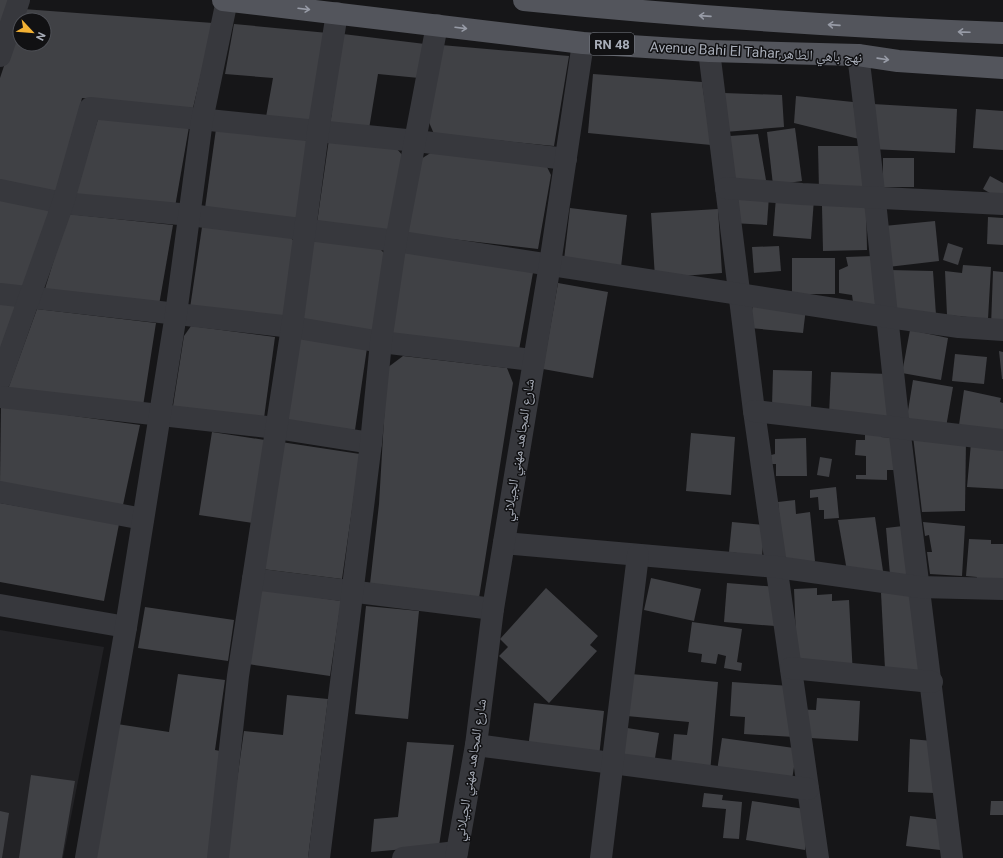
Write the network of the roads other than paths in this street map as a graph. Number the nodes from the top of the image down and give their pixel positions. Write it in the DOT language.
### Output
graph roads {
  1 [pos="19,0"];
  2 [pos="223,0"];
  3 [pos="227,0"];
  4 [pos="524,0"];
  5 [pos="337,13"];
  6 [pos="436,25"];
  7 [pos="1003,33"];
  8 [pos="583,42"];
  9 [pos="709,51"];
  10 [pos="858,55"];
  11 [pos="0,56"];
  12 [pos="1003,68"];
  13 [pos="202,120"];
  14 [pos="318,132"];
  15 [pos="416,141"];
  16 [pos="566,159"];
  17 [pos="726,188"];
  18 [pos="0,190"];
  19 [pos="876,196"];
  20 [pos="63,203"];
  21 [pos="1003,204"];
  22 [pos="190,215"];
  23 [pos="306,230"];
  24 [pos="396,241"];
  25 [pos="550,264"];
  26 [pos="739,293"];
  27 [pos="0,294"];
  28 [pos="31,298"];
  29 [pos="176,314"];
  30 [pos="887,317"];
  31 [pos="292,327"];
  32 [pos="1003,330"];
  33 [pos="381,342"];
  34 [pos="532,360"];
  35 [pos="0,380"];
  36 [pos="0,397"];
  37 [pos="754,411"];
  38 [pos="160,416"];
  39 [pos="276,428"];
  40 [pos="900,428"];
  41 [pos="1003,440"];
  42 [pos="371,443"];
  43 [pos="0,492"];
  44 [pos="143,519"];
  45 [pos="504,543"];
  46 [pos="638,554"];
  47 [pos="777,567"];
  48 [pos="253,578"];
  49 [pos="919,586"];
  50 [pos="1003,589"];
  51 [pos="352,591"];
  52 [pos="0,605"];
  53 [pos="493,609"];
  54 [pos="126,627"];
  55 [pos="791,668"];
  56 [pos="932,682"];
  57 [pos="476,745"];
  58 [pos="614,763"];
  59 [pos="808,789"];
  60 [pos="457,855"];
  61 [pos="86,858"];
  62 [pos="218,858"];
  63 [pos="319,858"];
  64 [pos="403,858"];
  65 [pos="601,858"];
  66 [pos="818,858"];
  67 [pos="952,858"];
  1 -- 11 [label="street"];
  2 -- 3 [label="main road, Avenue Bahi El Tahar,نهج باهي الطاهر / RN 48"];
  3 -- 5 [label="main road, Avenue Bahi El Tahar,نهج باهي الطاهر / RN 48, one-way"];
  3 -- 13 [label="street"];
  7 -- 4 [label="main road, one-way"];
  5 -- 6 [label="main road, Avenue Bahi El Tahar,نهج باهي الطاهر / RN 48"];
  5 -- 14 [label="street"];
  6 -- 8 [label="main road, Avenue Bahi El Tahar,نهج باهي الطاهر / RN 48, one-way"];
  6 -- 15 [label="street"];
  8 -- 9 [label="main road, Avenue Bahi El Tahar,نهج باهي الطاهر / RN 48"];
  8 -- 16 [label="street, شارع المجاهد مهني الجيلاني"];
  9 -- 10 [label="main road, Avenue Bahi El Tahar,نهج باهي الطاهر / RN 48"];
  9 -- 17 [label="street"];
  10 -- 12 [label="main road, Avenue Bahi El Tahar,نهج باهي الطاهر / RN 48, one-way"];
  10 -- 19 [label="street"];
  13 -- 14 [label="street"];
  13 -- 20 [label="street"];
  13 -- 22 [label="street"];
  14 -- 15 [label="street"];
  14 -- 23 [label="street"];
  15 -- 16 [label="street"];
  15 -- 24 [label="street"];
  16 -- 25 [label="street, شارع المجاهد مهني الجيلاني"];
  17 -- 19 [label="street"];
  17 -- 26 [label="street"];
  18 -- 20 [label="street"];
  19 -- 21 [label="street"];
  19 -- 30 [label="street"];
  20 -- 22 [label="street"];
  20 -- 28 [label="street"];
  22 -- 23 [label="street"];
  22 -- 29 [label="street"];
  23 -- 24 [label="street"];
  23 -- 31 [label="street"];
  24 -- 25 [label="street"];
  24 -- 33 [label="street"];
  25 -- 26 [label="street"];
  25 -- 34 [label="street, شارع المجاهد مهني الجيلاني"];
  26 -- 30 [label="street"];
  26 -- 37 [label="street"];
  27 -- 28 [label="street"];
  28 -- 29 [label="street"];
  28 -- 35 [label="street"];
  29 -- 31 [label="street"];
  29 -- 38 [label="street"];
  30 -- 32 [label="street"];
  30 -- 40 [label="street"];
  31 -- 33 [label="street"];
  31 -- 39 [label="street"];
  33 -- 34 [label="street"];
  33 -- 42 [label="street"];
  34 -- 45 [label="street, شارع المجاهد مهني الجيلاني"];
  36 -- 38 [label="street"];
  37 -- 40 [label="street"];
  37 -- 47 [label="street"];
  38 -- 39 [label="street"];
  38 -- 44 [label="street"];
  39 -- 42 [label="street"];
  39 -- 48 [label="street"];
  40 -- 41 [label="street"];
  40 -- 49 [label="street"];
  42 -- 51 [label="street"];
  43 -- 44 [label="street"];
  44 -- 54 [label="street"];
  45 -- 46 [label="street"];
  45 -- 53 [label="street, شارع المجاهد مهني الجيلاني"];
  46 -- 47 [label="street"];
  46 -- 58 [label="street"];
  47 -- 49 [label="street"];
  47 -- 55 [label="street"];
  48 -- 51 [label="street"];
  48 -- 62 [label="street"];
  49 -- 50 [label="street"];
  49 -- 56 [label="street"];
  51 -- 53 [label="street"];
  51 -- 63 [label="street"];
  52 -- 54 [label="street"];
  53 -- 57 [label="street, شارع المجاهد مهني الجيلاني"];
  54 -- 61 [label="street"];
  55 -- 56 [label="street"];
  55 -- 59 [label="street"];
  56 -- 67 [label="street"];
  57 -- 58 [label="street"];
  57 -- 60 [label="street, شارع المجاهد مهني الجيلاني"];
  58 -- 59 [label="street"];
  58 -- 65 [label="street"];
  59 -- 66 [label="street"];
  60 -- 64 [label="street"];
}
